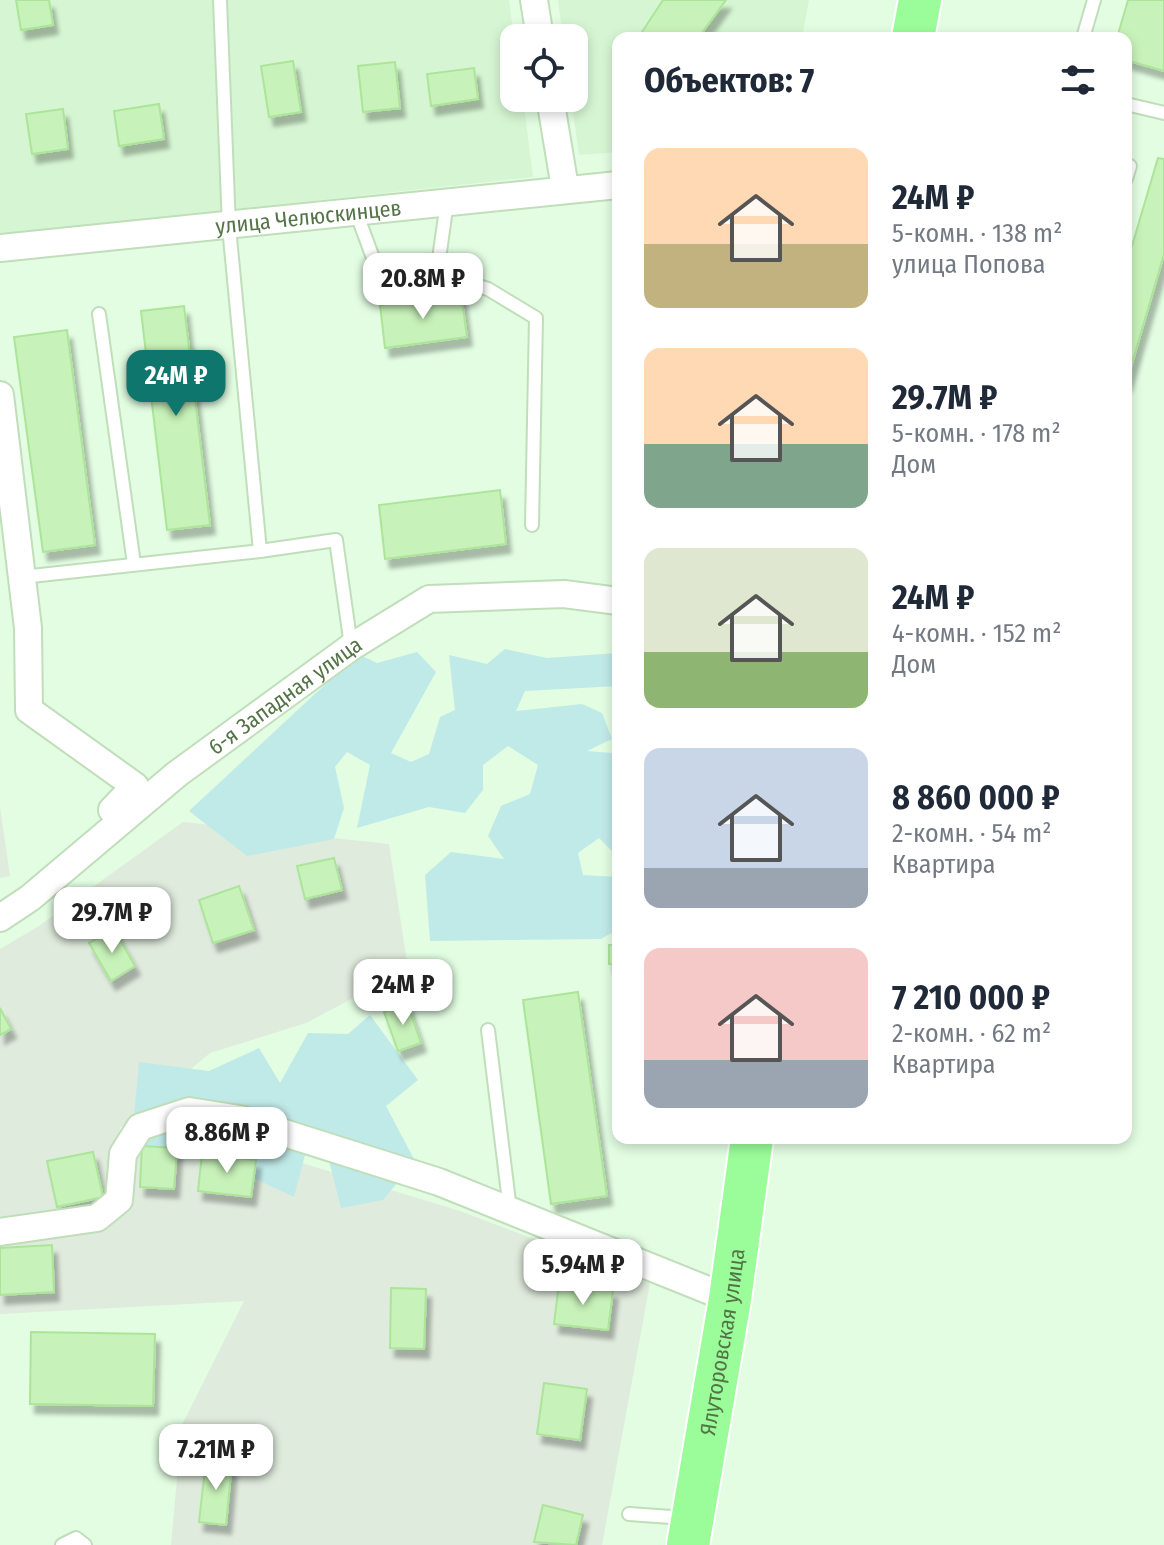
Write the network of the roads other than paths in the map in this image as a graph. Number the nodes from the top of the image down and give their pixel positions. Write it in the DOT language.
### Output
graph roads {
  1 [pos="220,0"];
  2 [pos="534,0"];
  3 [pos="920,0"];
  4 [pos="1094,0"];
  5 [pos="538,24"];
  6 [pos="914,32"];
  7 [pos="1085,32"];
  8 [pos="1132,105"];
  9 [pos="552,112"];
  10 [pos="1164,113"];
  11 [pos="612,185"];
  12 [pos="565,188"];
  13 [pos="447,202"];
  14 [pos="356,212"];
  15 [pos="229,227"];
  16 [pos="0,248"];
  17 [pos="437,273"];
  18 [pos="99,314"];
  19 [pos="0,395"];
  20 [pos="532,525"];
  21 [pos="260,551"];
  22 [pos="134,564"];
  23 [pos="22,577"];
  24 [pos="612,600"];
  25 [pos="351,647"];
  26 [pos="30,898"];
  27 [pos="0,918"];
  28 [pos="488,1030"];
  29 [pos="751,1144"];
  30 [pos="510,1210"];
  31 [pos="0,1232"];
  32 [pos="730,1299"];
  33 [pos="629,1514"];
  34 [pos="690,1532"];
  35 [pos="62,1545"];
  36 [pos="85,1545"];
  1 -- 15 [label="lane"];
  2 -- 5 [label="street"];
  3 -- 6 [label="main road"];
  4 -- 7 [label="lane"];
  8 -- 10 [label="lane"];
  9 -- 12 [label="street"];
  11 -- 12 [label="street, улица Челюскинцев"];
  12 -- 13 [label="street, улица Челюскинцев"];
  13 -- 14 [label="street, улица Челюскинцев"];
  13 -- 17 [label="lane"];
  14 -- 15 [label="street, улица Челюскинцев"];
  14 -- 17 [label="lane"];
  15 -- 16 [label="street, улица Челюскинцев"];
  15 -- 21 [label="lane"];
  17 -- 20 [label="lane"];
  18 -- 22 [label="lane"];
  19 -- 23 [label="street"];
  21 -- 22 [label="lane"];
  21 -- 25 [label="lane"];
  22 -- 23 [label="lane"];
  23 -- 26 [label="street"];
  24 -- 25 [label="street, 6-я Западная улица"];
  25 -- 26 [label="street, 6-я Западная улица"];
  26 -- 27 [label="street, 6-я Западная улица"];
  28 -- 30 [label="lane"];
  29 -- 32 [label="main road, Ялуторовская улица"];
  30 -- 31 [label="street"];
  30 -- 32 [label="street"];
  32 -- 34 [label="main road, Ялуторовская улица"];
  33 -- 34 [label="lane"];
  35 -- 36 [label="lane"];
}
